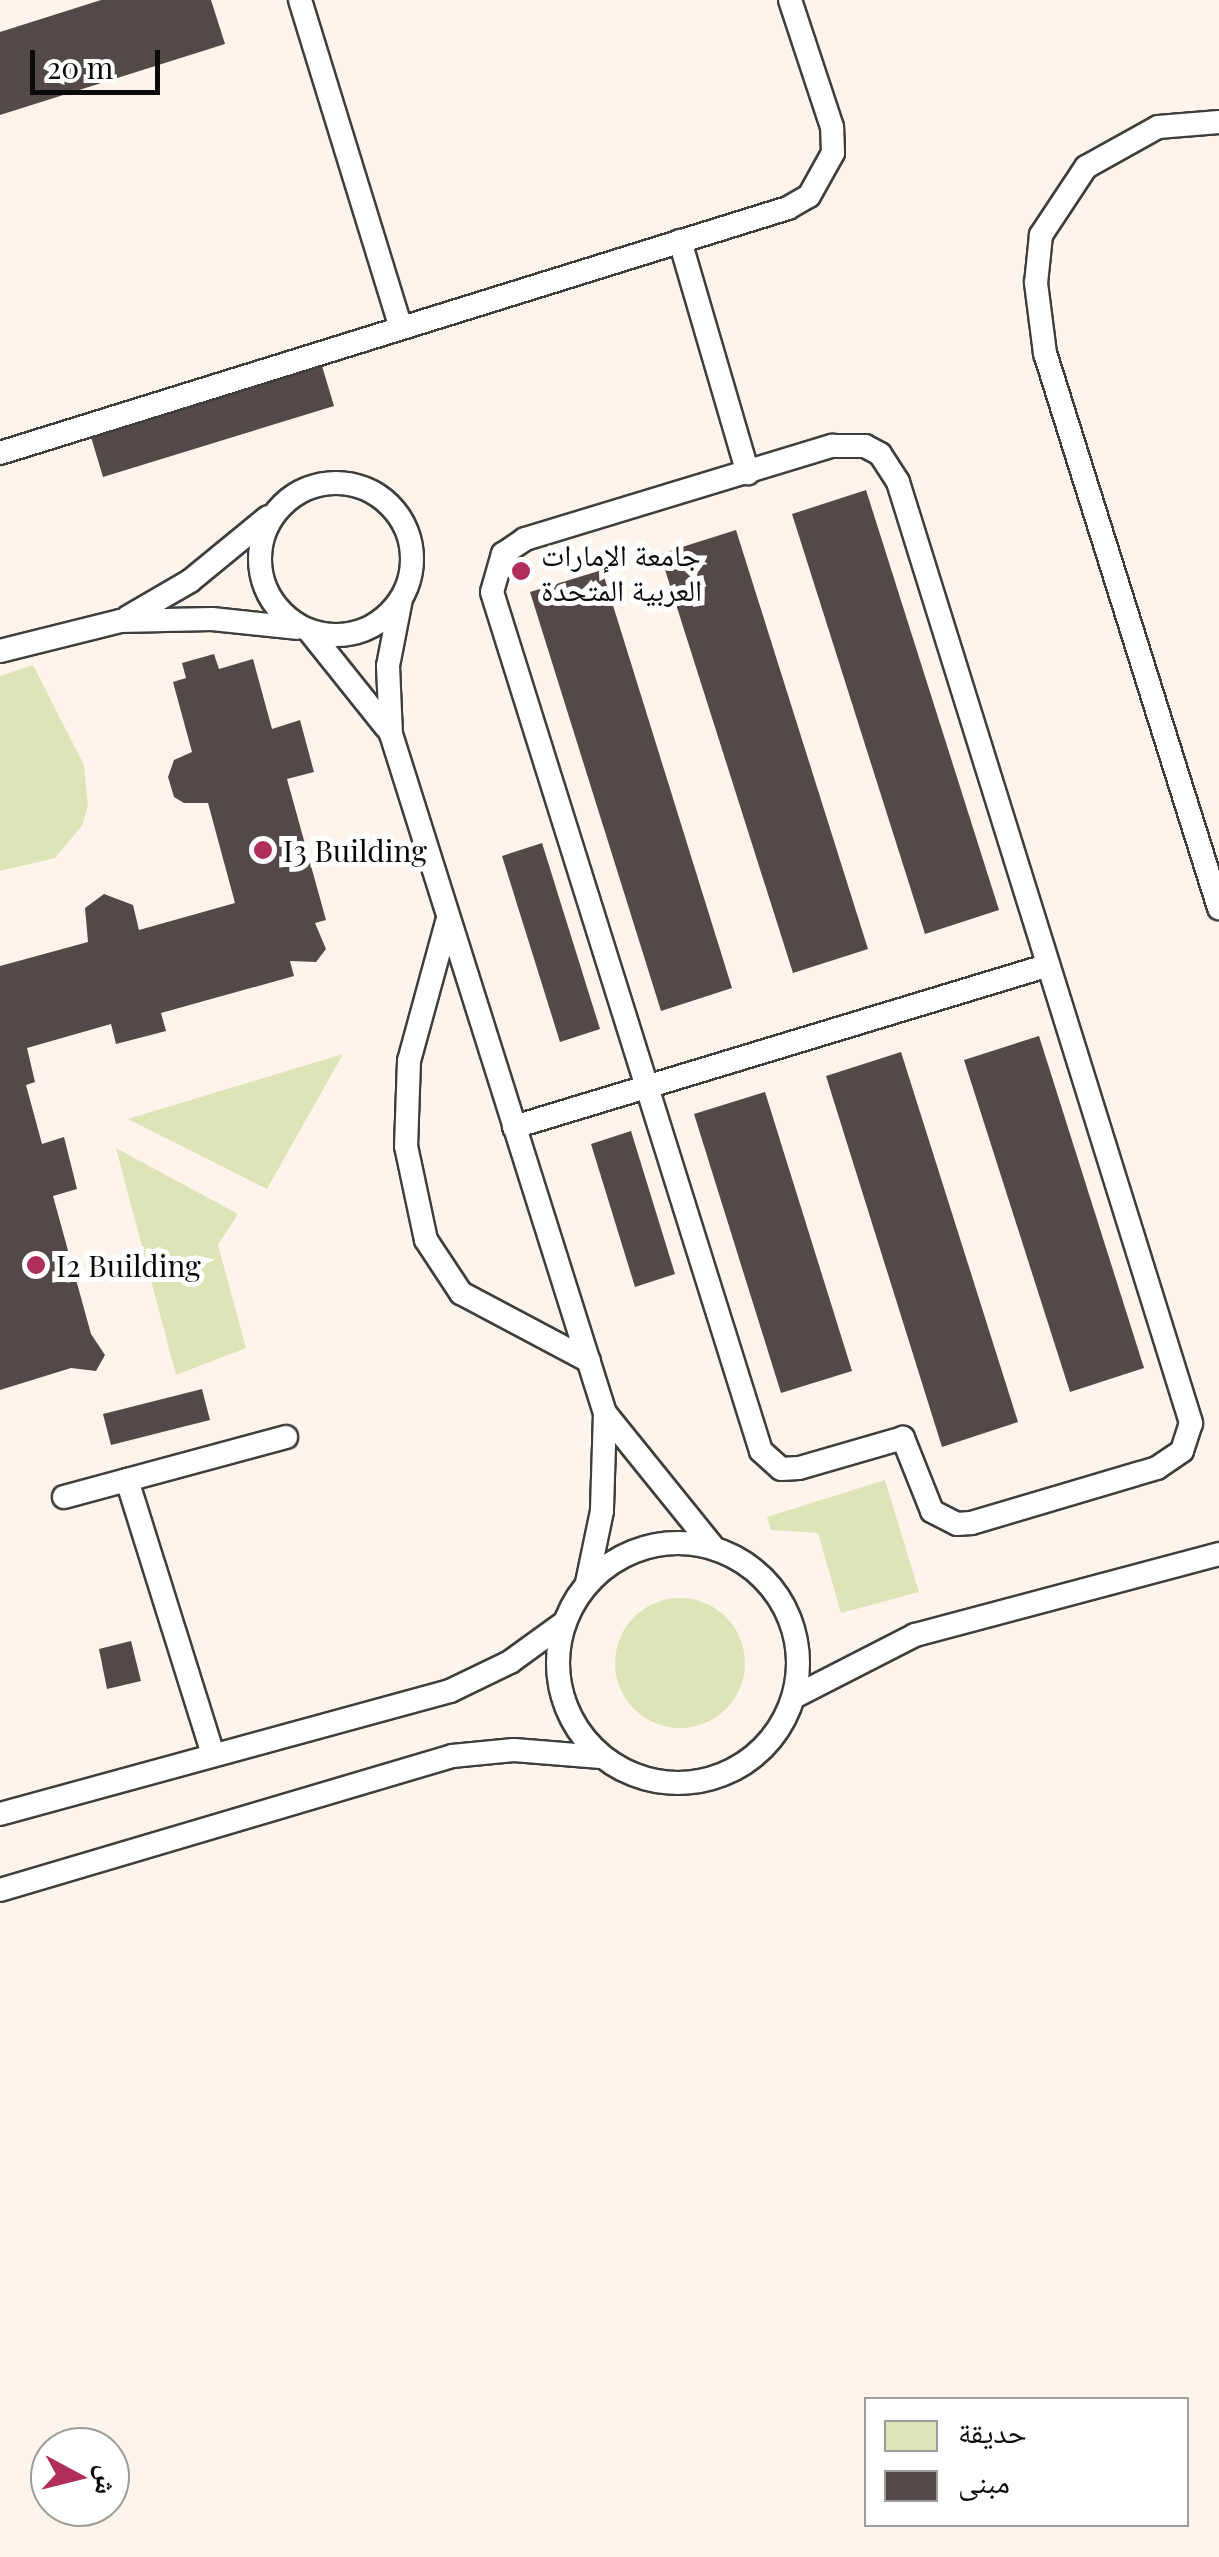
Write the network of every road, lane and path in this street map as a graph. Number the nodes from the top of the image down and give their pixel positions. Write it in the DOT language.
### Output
graph roads {
  1 [pos="300,0"];
  2 [pos="790,0"];
  3 [pos="1219,122"];
  4 [pos="680,242"];
  5 [pos="401,328"];
  6 [pos="0,452"];
  7 [pos="748,473"];
  8 [pos="282,504"];
  9 [pos="401,599"];
  10 [pos="120,621"];
  11 [pos="307,630"];
  12 [pos="0,651"];
  13 [pos="391,734"];
  14 [pos="1219,908"];
  15 [pos="448,922"];
  16 [pos="1046,966"];
  17 [pos="647,1087"];
  18 [pos="514,1127"];
  19 [pos="589,1360"];
  20 [pos="605,1413"];
  21 [pos="286,1437"];
  22 [pos="126,1480"];
  23 [pos="64,1497"];
  24 [pos="714,1548"];
  25 [pos="1219,1554"];
  26 [pos="588,1583"];
  27 [pos="564,1622"];
  28 [pos="794,1697"];
  29 [pos="212,1754"];
  30 [pos="601,1756"];
  31 [pos="0,1814"];
  32 [pos="0,1890"];
  1 -- 5 [label="lane"];
  2 -- 4 [label="lane"];
  3 -- 14 [label="lane"];
  4 -- 5 [label="lane"];
  4 -- 7 [label="lane"];
  5 -- 6 [label="lane"];
  7 -- 16 [label="lane"];
  7 -- 17 [label="lane"];
  8 -- 9 [label="lane"];
  8 -- 10 [label="lane"];
  8 -- 11 [label="lane"];
  9 -- 11 [label="lane"];
  9 -- 13 [label="lane"];
  10 -- 11 [label="lane"];
  10 -- 12 [label="lane"];
  11 -- 13 [label="lane"];
  13 -- 15 [label="lane"];
  15 -- 18 [label="lane"];
  15 -- 19 [label="lane"];
  16 -- 17 [label="lane"];
  16 -- 17 [label="lane"];
  17 -- 18 [label="lane"];
  18 -- 19 [label="lane"];
  19 -- 20 [label="lane"];
  20 -- 24 [label="lane"];
  20 -- 26 [label="lane"];
  21 -- 22 [label="lane"];
  22 -- 23 [label="lane"];
  22 -- 29 [label="lane"];
  24 -- 26 [label="lane"];
  24 -- 28 [label="lane"];
  25 -- 28 [label="lane"];
  26 -- 27 [label="lane"];
  27 -- 29 [label="lane"];
  27 -- 30 [label="lane"];
  28 -- 30 [label="lane"];
  29 -- 31 [label="lane"];
  30 -- 32 [label="lane"];
}
